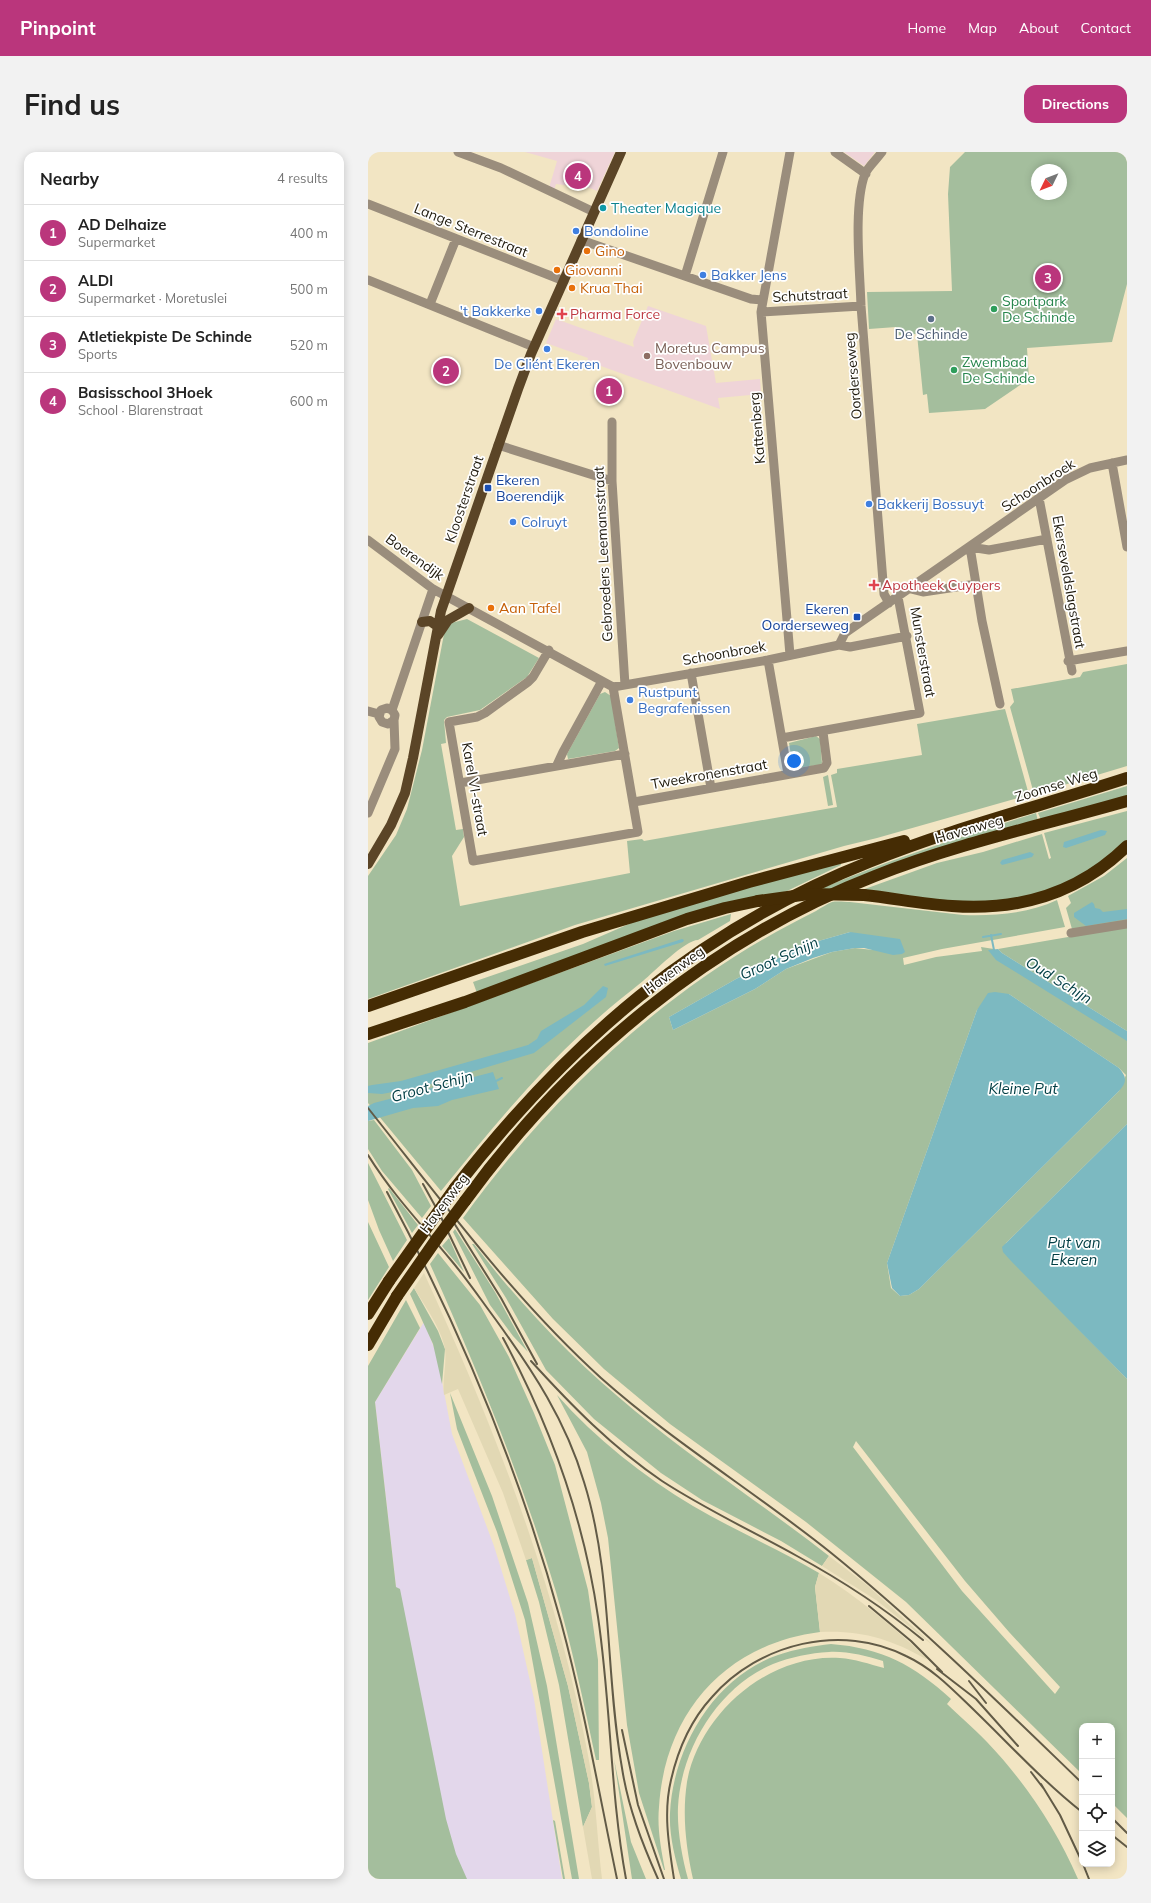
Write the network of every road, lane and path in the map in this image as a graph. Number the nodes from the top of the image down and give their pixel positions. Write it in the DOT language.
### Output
graph roads {
  1 [pos="458,152"];
  2 [pos="621,152"];
  3 [pos="723,152"];
  4 [pos="790,152"];
  5 [pos="834,152"];
  6 [pos="882,152"];
  7 [pos="866,174"];
  8 [pos="368,204"];
  9 [pos="594,212"];
  10 [pos="456,239"];
  11 [pos="581,240"];
  12 [pos="684,276"];
  13 [pos="368,280"];
  14 [pos="564,281"];
  15 [pos="762,300"];
  16 [pos="430,304"];
  17 [pos="861,306"];
  18 [pos="761,312"];
  19 [pos="534,347"];
  20 [pos="612,422"];
  21 [pos="498,445"];
  22 [pos="1127,460"];
  23 [pos="1112,463"];
  24 [pos="612,482"];
  25 [pos="1039,498"];
  26 [pos="368,540"];
  27 [pos="1047,540"];
  28 [pos="970,547"];
  29 [pos="1127,547"];
  30 [pos="976,584"];
  31 [pos="433,589"];
  32 [pos="911,589"];
  33 [pos="446,596"];
  34 [pos="898,597"];
  35 [pos="889,603"];
  36 [pos="469,608"];
  37 [pos="422,622"];
  38 [pos="437,626"];
  39 [pos="906,636"];
  40 [pos="434,640"];
  41 [pos="839,645"];
  42 [pos="549,650"];
  43 [pos="1127,651"];
  44 [pos="790,656"];
  45 [pos="768,660"];
  46 [pos="1068,661"];
  47 [pos="1072,672"];
  48 [pos="691,673"];
  49 [pos="602,681"];
  50 [pos="625,685"];
  51 [pos="613,687"];
  52 [pos="1000,704"];
  53 [pos="392,710"];
  54 [pos="368,712"];
  55 [pos="379,714"];
  56 [pos="394,720"];
  57 [pos="384,723"];
  58 [pos="823,732"];
  59 [pos="782,738"];
  60 [pos="395,749"];
  61 [pos="625,754"];
  62 [pos="557,765"];
  63 [pos="788,774"];
  64 [pos="1127,778"];
  65 [pos="460,783"];
  66 [pos="712,788"];
  67 [pos="1127,801"];
  68 [pos="634,802"];
  69 [pos="368,813"];
  70 [pos="993,819"];
  71 [pos="1127,846"];
  72 [pos="368,864"];
  73 [pos="1127,924"];
  74 [pos="1072,933"];
  75 [pos="368,1006"];
  76 [pos="368,1034"];
  77 [pos="368,1314"];
  78 [pos="368,1345"];
  1 -- 9 [label="street"];
  2 -- 9 [label="main road, Kloosterstraat"];
  3 -- 12 [label="street"];
  4 -- 15 [label="street, Kattenberg"];
  5 -- 7 [label="street"];
  6 -- 7 [label="street, Oorderseweg"];
  7 -- 17 [label="street, Oorderseweg"];
  8 -- 10 [label="street, Lange Sterrestraat"];
  9 -- 11 [label="main road, Kloosterstraat"];
  10 -- 14 [label="street, Lange Sterrestraat"];
  10 -- 16 [label="street"];
  11 -- 12 [label="street"];
  11 -- 14 [label="main road, Kloosterstraat"];
  12 -- 15 [label="street"];
  13 -- 16 [label="street"];
  14 -- 19 [label="main road, Kloosterstraat"];
  15 -- 18 [label="street, Kattenberg"];
  16 -- 19 [label="street"];
  17 -- 18 [label="street, Schutstraat"];
  17 -- 35 [label="street, Oorderseweg"];
  18 -- 44 [label="street, Kattenberg"];
  19 -- 21 [label="main road, Kloosterstraat"];
  20 -- 24 [label="street, Gebroeders Leemansstraat"];
  21 -- 24 [label="street"];
  21 -- 33 [label="main road, Kloosterstraat"];
  22 -- 23 [label="street, Schoonbroek"];
  23 -- 25 [label="street, Schoonbroek"];
  23 -- 29 [label="street"];
  24 -- 50 [label="street, Gebroeders Leemansstraat"];
  25 -- 27 [label="street, Ekerseveldslagstraat"];
  25 -- 28 [label="street, Schoonbroek"];
  26 -- 31 [label="street, Boerendijk"];
  27 -- 28 [label="street"];
  27 -- 46 [label="street, Ekerseveldslagstraat"];
  28 -- 30 [label="street"];
  28 -- 32 [label="street, Schoonbroek"];
  30 -- 32 [label="street"];
  30 -- 52 [label="street"];
  31 -- 33 [label="street, Boerendijk"];
  31 -- 37 [label="street"];
  32 -- 34 [label="street, Schoonbroek"];
  33 -- 36 [label="street, Boerendijk"];
  33 -- 38 [label="main road, Kloosterstraat"];
  34 -- 35 [label="street, Schoonbroek"];
  34 -- 39 [label="street, Munsterstraat"];
  35 -- 41 [label="street, Schoonbroek"];
  36 -- 40 [label="main road"];
  36 -- 42 [label="street, Boerendijk"];
  37 -- 38 [label="main road"];
  37 -- 53 [label="street"];
  38 -- 40 [label="main road, Kloosterstraat"];
  39 -- 41 [label="street, Schoonbroek"];
  39 -- 58 [label="street, Munsterstraat"];
  40 -- 72 [label="main road, Kloosterstraat"];
  41 -- 44 [label="street, Schoonbroek"];
  42 -- 49 [label="street, Boerendijk"];
  42 -- 65 [label="street, Karel VI-straat"];
  43 -- 46 [label="street"];
  44 -- 45 [label="street, Schoonbroek"];
  45 -- 48 [label="street, Schoonbroek"];
  45 -- 59 [label="street"];
  46 -- 47 [label="street, Ekerseveldslagstraat"];
  48 -- 50 [label="street, Schoonbroek"];
  48 -- 66 [label="street"];
  49 -- 51 [label="street, Boerendijk"];
  49 -- 62 [label="street"];
  50 -- 51 [label="street, Schoonbroek"];
  51 -- 61 [label="street"];
  53 -- 55 [label="street"];
  53 -- 56 [label="street"];
  54 -- 55 [label="street"];
  55 -- 57 [label="street"];
  56 -- 57 [label="street"];
  56 -- 60 [label="street"];
  57 -- 60 [label="street"];
  58 -- 59 [label="street"];
  58 -- 63 [label="street, Tweekronenstraat"];
  59 -- 63 [label="street"];
  60 -- 69 [label="street"];
  61 -- 62 [label="street"];
  61 -- 68 [label="street"];
  62 -- 65 [label="street"];
  63 -- 66 [label="street, Tweekronenstraat"];
  64 -- 70 [label="highway, Zoomse Weg"];
  65 -- 68 [label="street, Karel VI-straat"];
  66 -- 68 [label="street, Tweekronenstraat"];
  67 -- 78 [label="highway, Havenweg, bridge"];
  70 -- 75 [label="highway"];
  70 -- 77 [label="highway, Havenweg, bridge"];
  71 -- 76 [label="highway, bridge"];
  73 -- 74 [label="street"];
}
